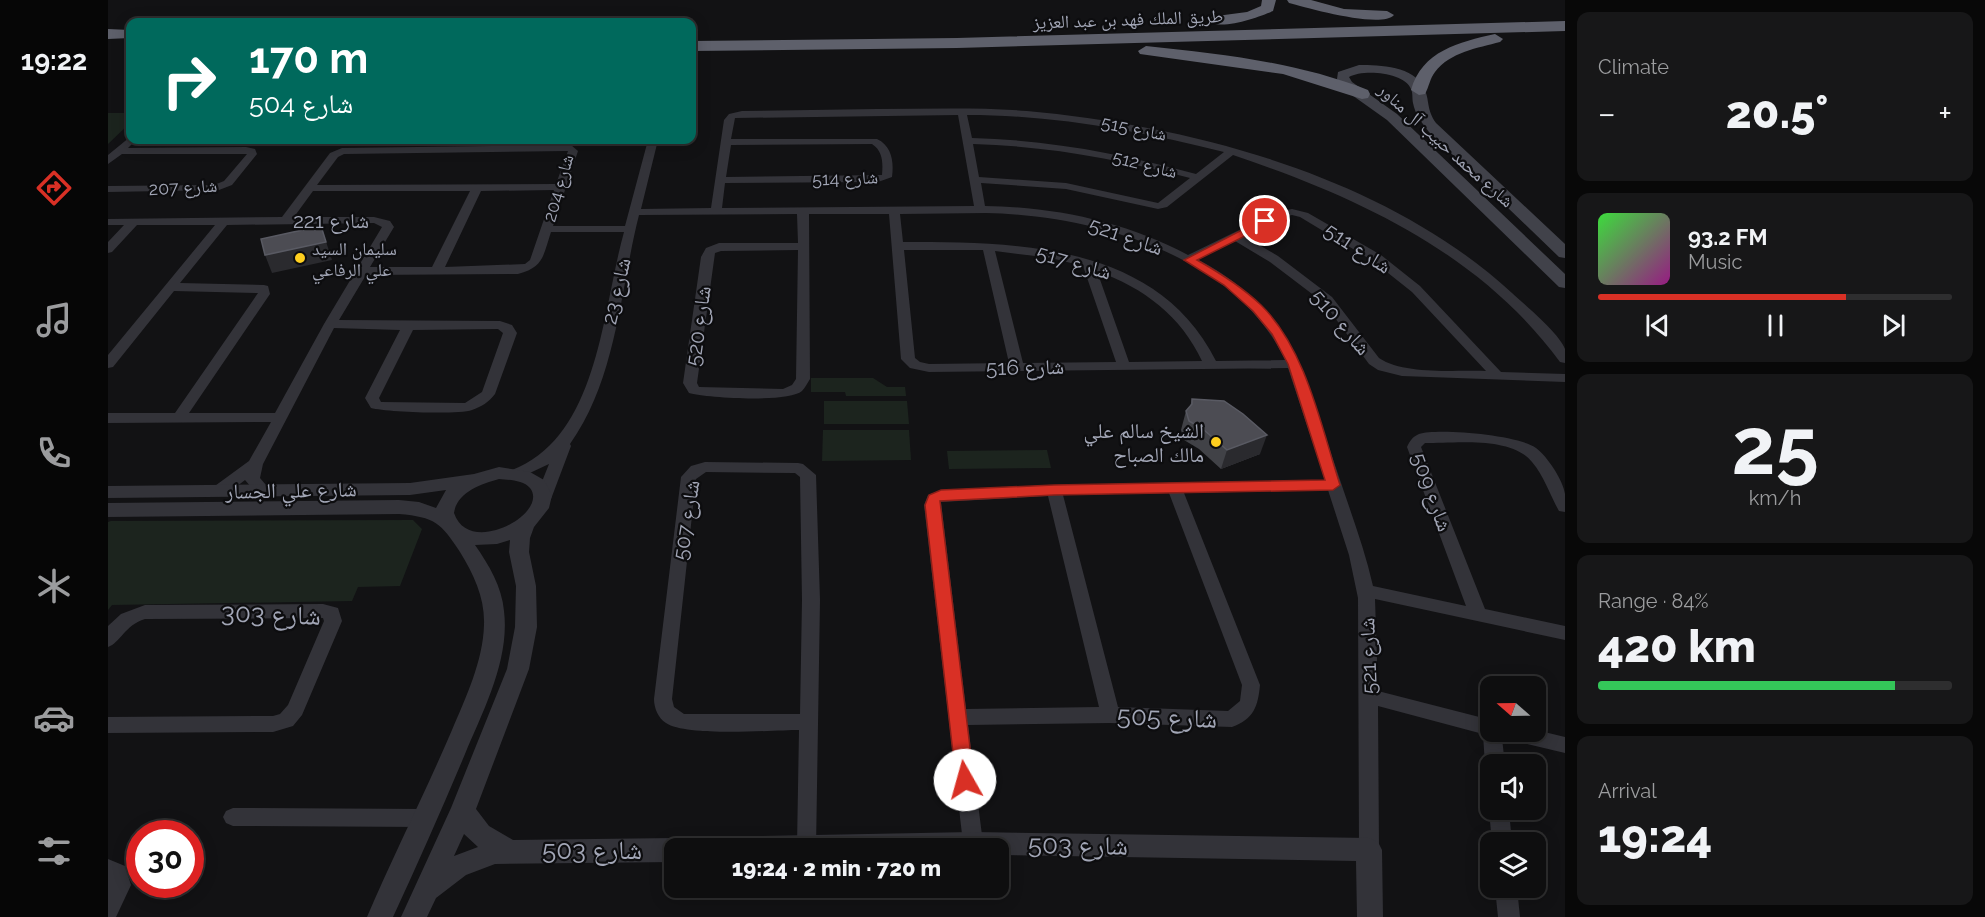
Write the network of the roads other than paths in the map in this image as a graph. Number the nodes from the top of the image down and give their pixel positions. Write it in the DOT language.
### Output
graph roads {
  1 [pos="1269,0"];
  2 [pos="1294,0"];
  3 [pos="1565,18"];
  4 [pos="1565,29"];
  5 [pos="1078,31"];
  6 [pos="108,34"];
  7 [pos="126,34"];
  8 [pos="696,37"];
  9 [pos="108,40"];
  10 [pos="126,40"];
  11 [pos="957,43"];
  12 [pos="696,46"];
  13 [pos="108,48"];
  14 [pos="126,48"];
  15 [pos="1419,90"];
  16 [pos="1362,94"];
  17 [pos="962,112"];
  18 [pos="966,141"];
  19 [pos="727,142"];
  20 [pos="126,144"];
  21 [pos="652,144"];
  22 [pos="119,151"];
  23 [pos="1232,151"];
  24 [pos="108,161"];
  25 [pos="1197,177"];
  26 [pos="720,180"];
  27 [pos="975,180"];
  28 [pos="478,186"];
  29 [pos="560,187"];
  30 [pos="310,188"];
  31 [pos="108,189"];
  32 [pos="980,209"];
  33 [pos="716,211"];
  34 [pos="803,211"];
  35 [pos="894,211"];
  36 [pos="635,212"];
  37 [pos="285,220"];
  38 [pos="224,221"];
  39 [pos="108,222"];
  40 [pos="134,222"];
  41 [pos="547,229"];
  42 [pos="631,229"];
  43 [pos="1236,236"];
  44 [pos="804,246"];
  45 [pos="897,246"];
  46 [pos="988,246"];
  47 [pos="108,249"];
  48 [pos="1565,253"];
  49 [pos="1189,260"];
  50 [pos="1088,262"];
  51 [pos="437,270"];
  52 [pos="362,271"];
  53 [pos="1565,283"];
  54 [pos="170,287"];
  55 [pos="330,324"];
  56 [pos="408,326"];
  57 [pos="1565,359"];
  58 [pos="108,364"];
  59 [pos="1294,364"];
  60 [pos="1211,365"];
  61 [pos="1124,366"];
  62 [pos="1017,367"];
  63 [pos="1497,375"];
  64 [pos="1565,378"];
  65 [pos="180,416"];
  66 [pos="280,417"];
  67 [pos="108,418"];
  68 [pos="567,438"];
  69 [pos="255,464"];
  70 [pos="517,474"];
  71 [pos="473,480"];
  72 [pos="1333,485"];
  73 [pos="1174,489"];
  74 [pos="262,490"];
  75 [pos="1054,490"];
  76 [pos="216,491"];
  77 [pos="108,492"];
  78 [pos="543,499"];
  79 [pos="1565,507"];
  80 [pos="111,511"];
  81 [pos="452,526"];
  82 [pos="525,526"];
  83 [pos="1366,591"];
  84 [pos="1478,614"];
  85 [pos="1565,633"];
  86 [pos="108,640"];
  87 [pos="1369,696"];
  88 [pos="1110,715"];
  89 [pos="957,717"];
  90 [pos="810,722"];
  91 [pos="108,725"];
  92 [pos="1480,727"];
  93 [pos="1546,741"];
  94 [pos="1565,745"];
  95 [pos="463,808"];
  96 [pos="233,817"];
  97 [pos="426,818"];
  98 [pos="807,838"];
  99 [pos="972,838"];
  100 [pos="1009,844"];
  101 [pos="508,850"];
  102 [pos="664,850"];
  103 [pos="1369,850"];
  104 [pos="108,868"];
  105 [pos="427,891"];
  106 [pos="1507,898"];
  107 [pos="108,910"];
  108 [pos="380,917"];
  109 [pos="414,917"];
  110 [pos="1370,917"];
  111 [pos="1509,917"];
  1 -- 5 [label="highway"];
  2 -- 3 [label="highway"];
  3 -- 5 [label="highway, طريق الملك فهد بن عبد العزيز"];
  4 -- 11 [label="highway, طريق الملك فهد بن عبد العزيز"];
  4 -- 15 [label="highway"];
  5 -- 8 [label="highway, طريق الملك فهد بن عبد العزيز"];
  6 -- 7 [label="highway"];
  9 -- 10 [label="highway"];
  11 -- 12 [label="highway, طريق الملك فهد بن عبد العزيز"];
  11 -- 16 [label="highway"];
  13 -- 14 [label="highway"];
  15 -- 16 [label="main road, شارع محمد حبيب آل مناور"];
  15 -- 48 [label="main road, شارع محمد حبيب آل مناور"];
  16 -- 53 [label="main road, شارع محمد حبيب آل مناور"];
  17 -- 18 [label="street"];
  17 -- 19 [label="street, شارع 515"];
  17 -- 23 [label="street, شارع 515"];
  18 -- 25 [label="street, شارع 512"];
  18 -- 27 [label="street"];
  19 -- 26 [label="street, شارع 515"];
  19 -- 26 [label="street, شارع 514"];
  20 -- 22 [label="street"];
  21 -- 36 [label="street, شارع 23"];
  22 -- 24 [label="street"];
  22 -- 31 [label="street, شارع 207"];
  23 -- 25 [label="street"];
  23 -- 57 [label="street, شارع 515"];
  25 -- 27 [label="street, شارع 512"];
  26 -- 33 [label="street, شارع 515"];
  27 -- 32 [label="street"];
  28 -- 29 [label="street"];
  28 -- 30 [label="street"];
  28 -- 51 [label="street"];
  29 -- 30 [label="street, شارع 204"];
  29 -- 41 [label="street, شارع 204"];
  30 -- 37 [label="street, شارع 204"];
  32 -- 35 [label="street, شارع 521"];
  32 -- 49 [label="street, شارع 521"];
  33 -- 34 [label="street, شارع 521"];
  33 -- 36 [label="street, شارع 521"];
  34 -- 35 [label="street, شارع 521"];
  34 -- 44 [label="street, شارع 520"];
  35 -- 45 [label="street, شارع 516"];
  36 -- 42 [label="street, شارع 23"];
  37 -- 38 [label="street, شارع 221"];
  37 -- 52 [label="street, شارع 221"];
  38 -- 40 [label="street, شارع 221"];
  38 -- 54 [label="street"];
  39 -- 40 [label="street, شارع 221"];
  40 -- 47 [label="street"];
  41 -- 42 [label="street"];
  41 -- 51 [label="street, شارع 204"];
  42 -- 68 [label="street, شارع 23"];
  43 -- 49 [label="street, شارع 511"];
  43 -- 63 [label="street, شارع 510"];
  43 -- 63 [label="street, شارع 511"];
  44 -- 44 [label="street, شارع 520"];
  45 -- 46 [label="street, شارع 517"];
  45 -- 62 [label="street, شارع 516"];
  46 -- 50 [label="street, شارع 517"];
  46 -- 62 [label="street"];
  49 -- 59 [label="street, شارع 521"];
  50 -- 60 [label="street, شارع 517"];
  50 -- 61 [label="street"];
  51 -- 52 [label="street, شارع 204"];
  52 -- 55 [label="street, شارع 221"];
  54 -- 58 [label="street"];
  54 -- 65 [label="street"];
  55 -- 56 [label="street"];
  55 -- 66 [label="street, شارع 221"];
  56 -- 56 [label="street"];
  59 -- 60 [label="street, شارع 516"];
  59 -- 72 [label="street, شارع 521"];
  60 -- 61 [label="street, شارع 516"];
  61 -- 62 [label="street, شارع 516"];
  63 -- 64 [label="street, شارع 510"];
  65 -- 66 [label="street"];
  65 -- 67 [label="street"];
  66 -- 69 [label="street, شارع 221"];
  68 -- 70 [label="street, شارع 23"];
  68 -- 78 [label="street, شارع 23"];
  69 -- 74 [label="street"];
  69 -- 76 [label="street, شارع 221"];
  70 -- 71 [label="street"];
  70 -- 78 [label="street"];
  71 -- 74 [label="street, شارع علي الجسار"];
  71 -- 81 [label="street"];
  72 -- 73 [label="street"];
  72 -- 83 [label="street, شارع 521"];
  73 -- 75 [label="street"];
  73 -- 88 [label="street, شارع 505"];
  74 -- 76 [label="street, شارع علي الجسار"];
  75 -- 88 [label="street"];
  75 -- 89 [label="street"];
  76 -- 77 [label="street, شارع علي الجسار"];
  78 -- 82 [label="street"];
  79 -- 84 [label="street, شارع 509"];
  80 -- 81 [label="street, شارع علي الجسار"];
  81 -- 82 [label="street"];
  81 -- 97 [label="street"];
  82 -- 95 [label="street"];
  83 -- 84 [label="street"];
  83 -- 87 [label="street, شارع 521"];
  84 -- 85 [label="street"];
  86 -- 91 [label="street, شارع 303"];
  87 -- 92 [label="street"];
  87 -- 103 [label="street, شارع 521"];
  88 -- 89 [label="street, شارع 505"];
  89 -- 99 [label="street"];
  90 -- 90 [label="street, شارع 507"];
  90 -- 98 [label="street, شارع 507"];
  93 -- 94 [label="street"];
  95 -- 101 [label="street, شارع 503"];
  95 -- 105 [label="street"];
  96 -- 97 [label="street"];
  97 -- 108 [label="street"];
  100 -- 103 [label="street, شارع 503"];
  101 -- 102 [label="street, شارع 503"];
  101 -- 105 [label="street, شارع 503"];
  103 -- 110 [label="street, شارع 521"];
  104 -- 107 [label="street"];
  105 -- 109 [label="street"];
  106 -- 111 [label="street"];
}
